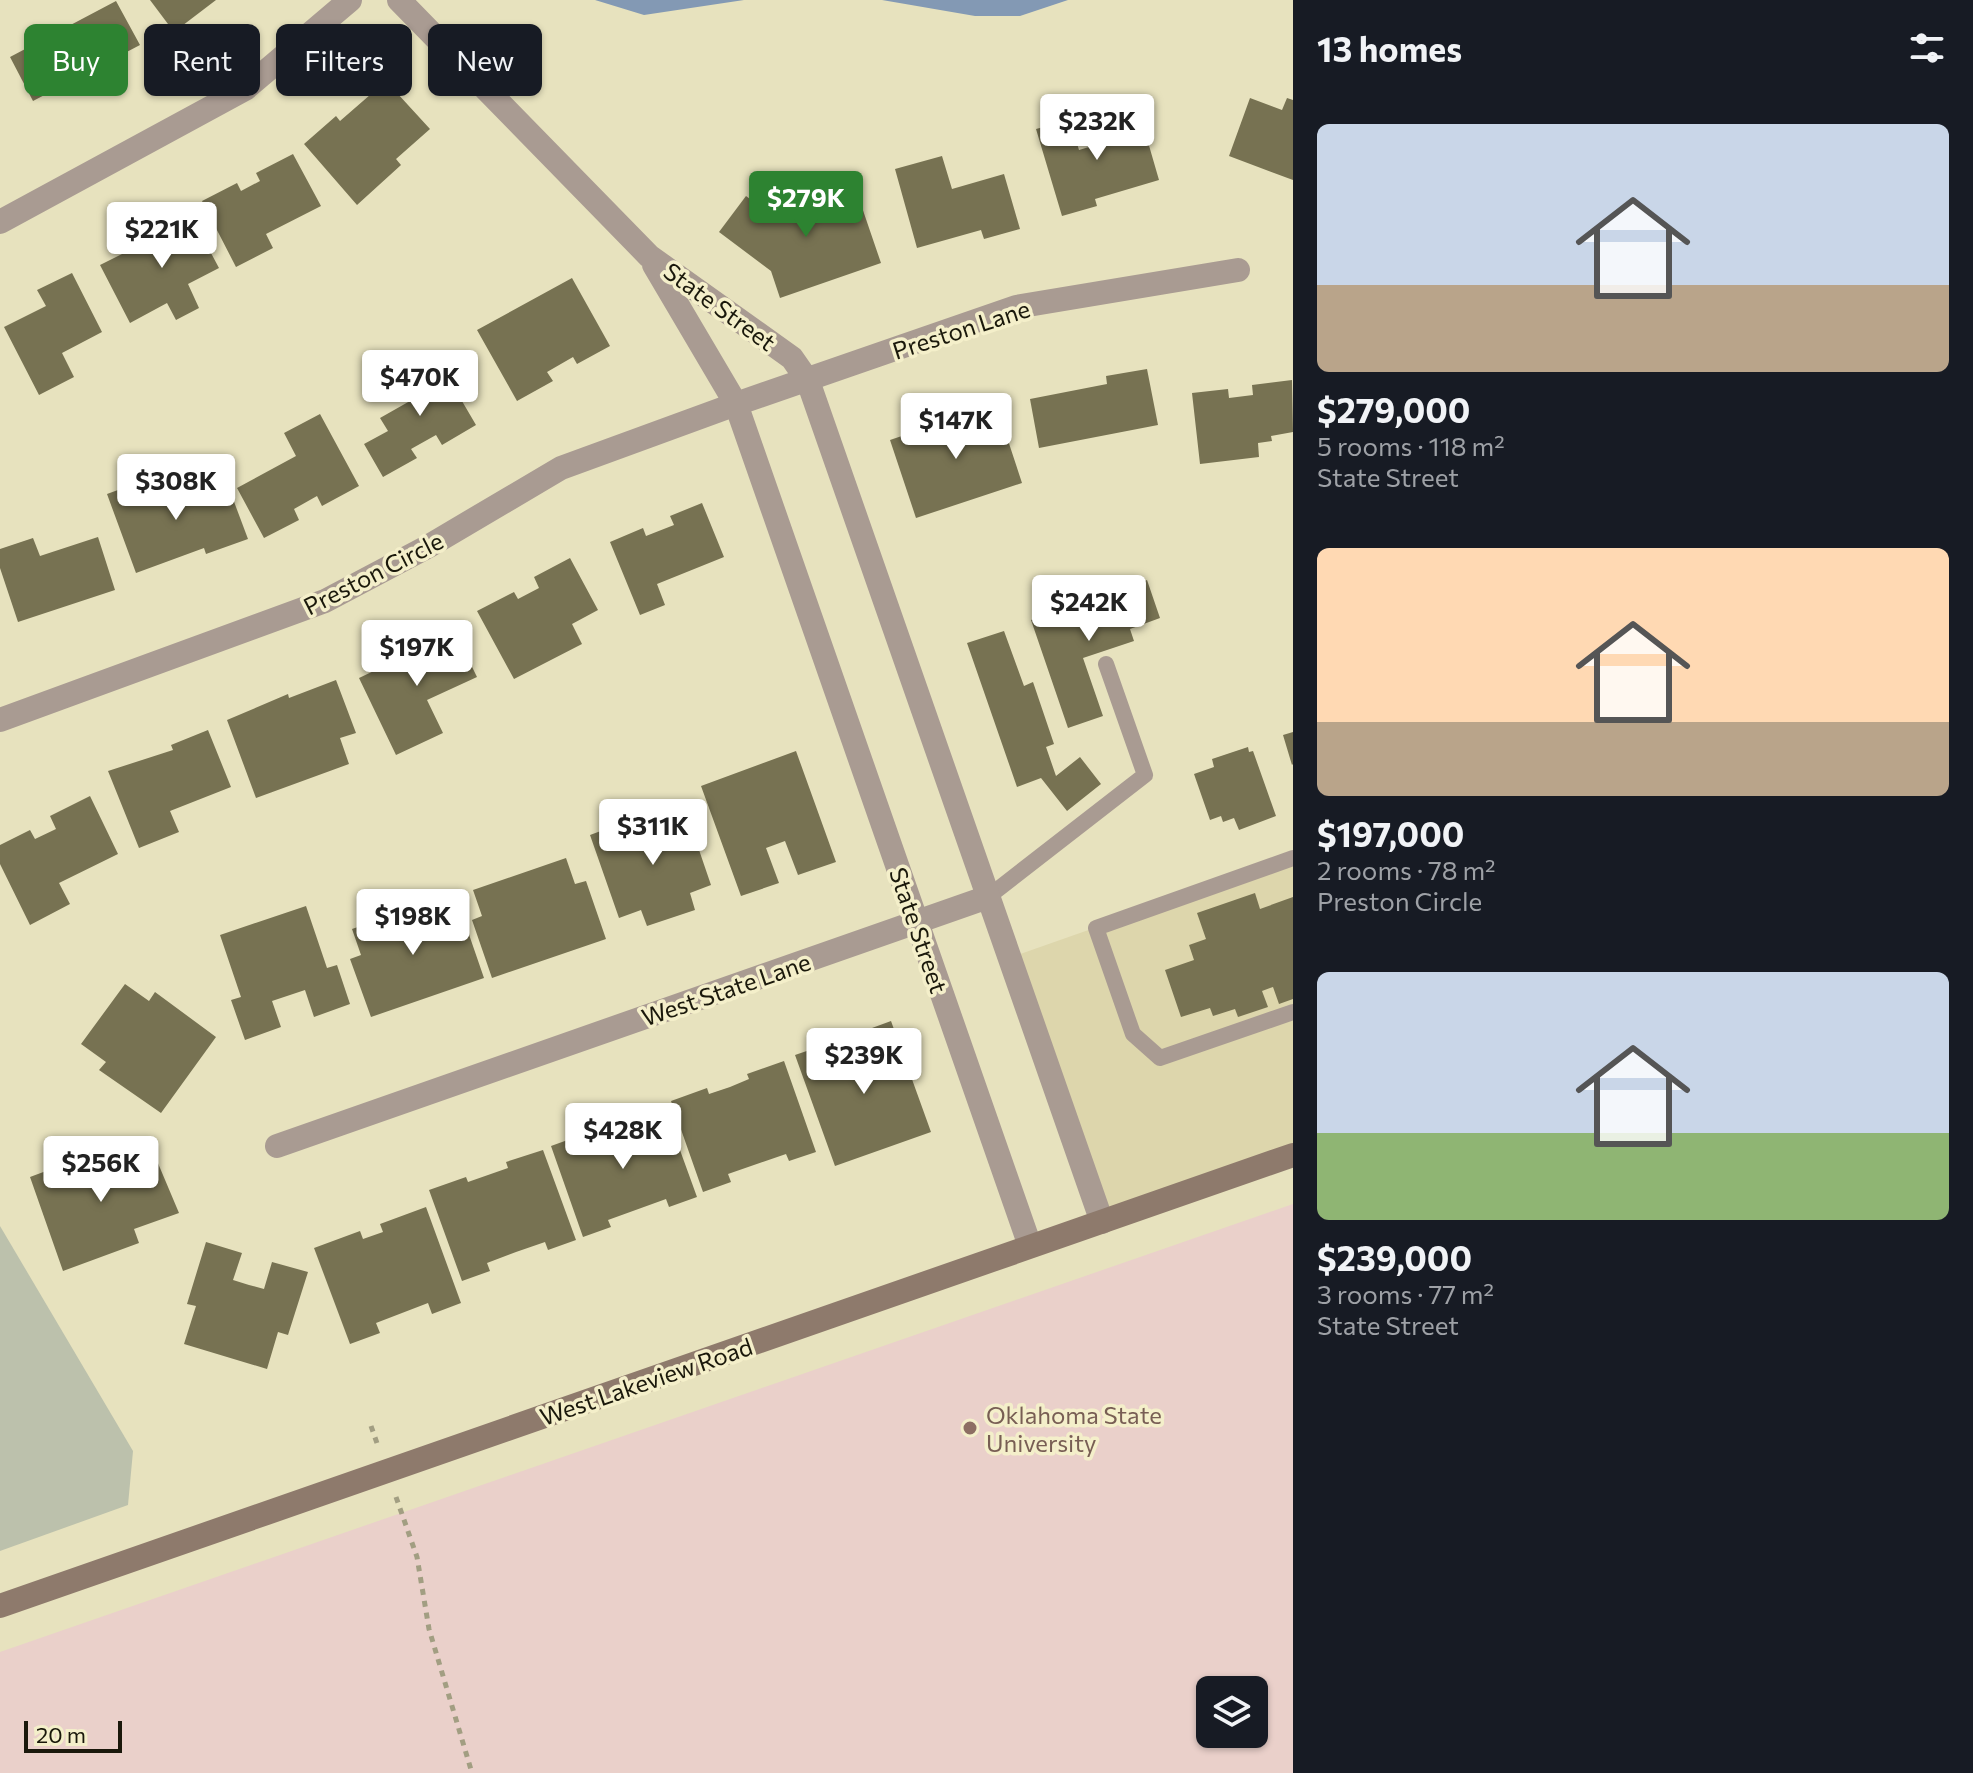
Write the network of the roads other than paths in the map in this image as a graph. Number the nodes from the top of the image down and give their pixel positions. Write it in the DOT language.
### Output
graph roads {
  1 [pos="350,0"];
  2 [pos="399,0"];
  3 [pos="0,222"];
  4 [pos="649,256"];
  5 [pos="1238,270"];
  6 [pos="808,381"];
  7 [pos="736,404"];
  8 [pos="1106,664"];
  9 [pos="0,720"];
  10 [pos="1293,858"];
  11 [pos="988,897"];
  12 [pos="916,922"];
  13 [pos="1293,1012"];
  14 [pos="277,1146"];
  15 [pos="1293,1155"];
  16 [pos="1102,1222"];
  17 [pos="1030,1246"];
  18 [pos="0,1606"];
  1 -- 3 [label="street"];
  2 -- 4 [label="street"];
  4 -- 6 [label="street, State Street"];
  4 -- 7 [label="street, State Street"];
  5 -- 6 [label="street, Preston Lane"];
  6 -- 7 [label="street, Preston Lane"];
  6 -- 11 [label="street, State Street"];
  7 -- 9 [label="street, Preston Circle"];
  7 -- 12 [label="street, State Street"];
  8 -- 11 [label="lane, West State Lane"];
  10 -- 13 [label="lane"];
  11 -- 12 [label="street, West State Lane"];
  11 -- 16 [label="street, State Street"];
  12 -- 14 [label="street, West State Lane"];
  12 -- 17 [label="street, State Street"];
  15 -- 16 [label="main road, West Lakeview Road"];
  16 -- 17 [label="main road, West Lakeview Road"];
  17 -- 18 [label="main road, West Lakeview Road"];
}
